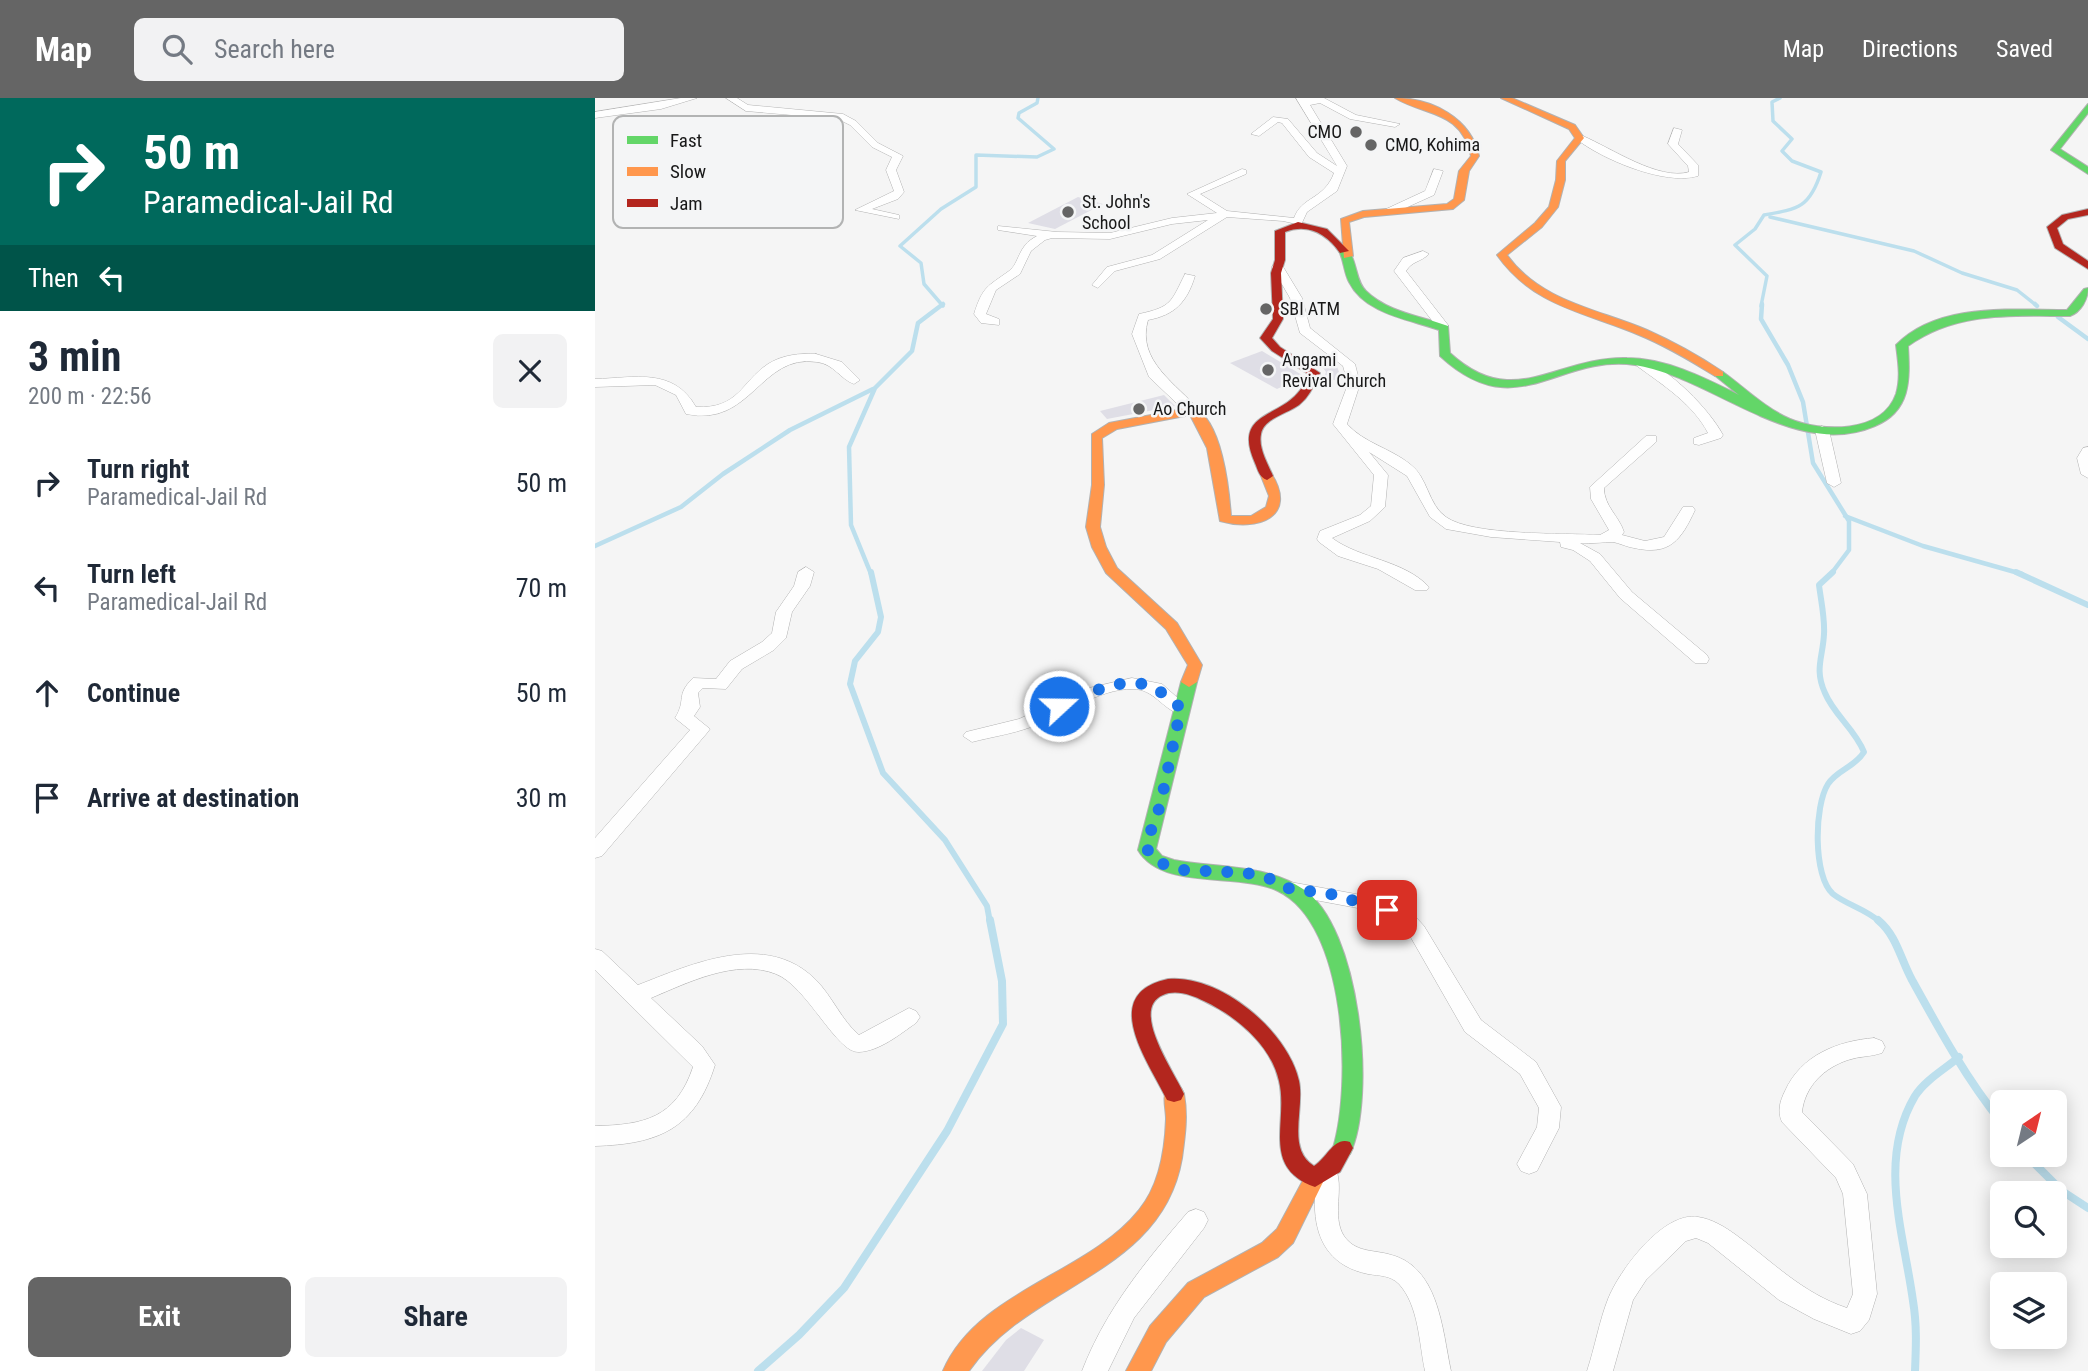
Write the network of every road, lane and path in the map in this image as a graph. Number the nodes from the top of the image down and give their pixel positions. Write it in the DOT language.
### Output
graph roads {
  1 [pos="692,98"];
  2 [pos="731,98"];
  3 [pos="1399,98"];
  4 [pos="1505,98"];
  5 [pos="1303,100"];
  6 [pos="2088,107"];
  7 [pos="595,115"];
  8 [pos="840,116"];
  9 [pos="843,118"];
  10 [pos="1395,124"];
  11 [pos="1677,130"];
  12 [pos="1256,134"];
  13 [pos="1580,138"];
  14 [pos="2088,171"];
  15 [pos="1242,172"];
  16 [pos="1340,172"];
  17 [pos="1438,172"];
  18 [pos="2088,212"];
  19 [pos="1384,213"];
  20 [pos="1225,214"];
  21 [pos="895,217"];
  22 [pos="1297,223"];
  23 [pos="1002,228"];
  24 [pos="1052,234"];
  25 [pos="1423,254"];
  26 [pos="1347,257"];
  27 [pos="2088,266"];
  28 [pos="1277,267"];
  29 [pos="1189,276"];
  30 [pos="1098,285"];
  31 [pos="2088,291"];
  32 [pos="995,323"];
  33 [pos="1444,328"];
  34 [pos="1641,363"];
  35 [pos="854,380"];
  36 [pos="595,383"];
  37 [pos="1193,411"];
  38 [pos="1784,421"];
  39 [pos="1344,429"];
  40 [pos="1822,430"];
  41 [pos="1651,439"];
  42 [pos="1699,441"];
  43 [pos="2088,451"];
  44 [pos="2088,474"];
  45 [pos="1834,483"];
  46 [pos="1688,510"];
  47 [pos="1438,519"];
  48 [pos="1612,537"];
  49 [pos="806,572"];
  50 [pos="1421,587"];
  51 [pos="1701,659"];
  52 [pos="1181,708"];
  53 [pos="972,736"];
  54 [pos="595,851"];
  55 [pos="1290,889"];
  56 [pos="595,957"];
  57 [pos="636,995"];
  58 [pos="909,1017"];
  59 [pos="1874,1047"];
  60 [pos="595,1136"];
  61 [pos="1529,1164"];
  62 [pos="1321,1176"];
  63 [pos="1196,1220"];
  64 [pos="955,1371"];
  65 [pos="1095,1371"];
  66 [pos="1138,1371"];
  67 [pos="1438,1371"];
  68 [pos="1600,1371"];
  1 -- 7 [label="street"];
  2 -- 8 [label="street"];
  3 -- 19 [label="main road"];
  4 -- 13 [label="main road"];
  5 -- 10 [label="street"];
  5 -- 16 [label="street"];
  6 -- 14 [label="main road"];
  9 -- 21 [label="street"];
  11 -- 13 [label="street"];
  12 -- 16 [label="street"];
  13 -- 38 [label="main road"];
  15 -- 20 [label="street"];
  16 -- 22 [label="street"];
  17 -- 19 [label="street"];
  18 -- 27 [label="main road"];
  19 -- 26 [label="main road"];
  20 -- 22 [label="street"];
  20 -- 24 [label="street"];
  20 -- 30 [label="street"];
  22 -- 26 [label="main road"];
  22 -- 28 [label="main road"];
  23 -- 24 [label="street"];
  24 -- 32 [label="street"];
  25 -- 33 [label="street"];
  26 -- 33 [label="main road"];
  28 -- 37 [label="main road"];
  28 -- 39 [label="street"];
  29 -- 37 [label="street"];
  31 -- 40 [label="main road"];
  33 -- 34 [label="main road"];
  34 -- 38 [label="main road"];
  34 -- 42 [label="street"];
  35 -- 36 [label="street"];
  37 -- 52 [label="main road"];
  38 -- 40 [label="main road"];
  39 -- 47 [label="street"];
  39 -- 50 [label="street"];
  40 -- 45 [label="street"];
  41 -- 48 [label="street"];
  43 -- 44 [label="street"];
  46 -- 48 [label="street"];
  47 -- 48 [label="street"];
  47 -- 51 [label="street"];
  49 -- 54 [label="street"];
  52 -- 53 [label="street"];
  52 -- 55 [label="main road"];
  55 -- 61 [label="street"];
  55 -- 62 [label="main road"];
  56 -- 57 [label="street"];
  57 -- 58 [label="street"];
  57 -- 60 [label="street"];
  59 -- 68 [label="street"];
  62 -- 64 [label="main road"];
  62 -- 66 [label="main road"];
  62 -- 67 [label="street"];
  63 -- 65 [label="street"];
}
